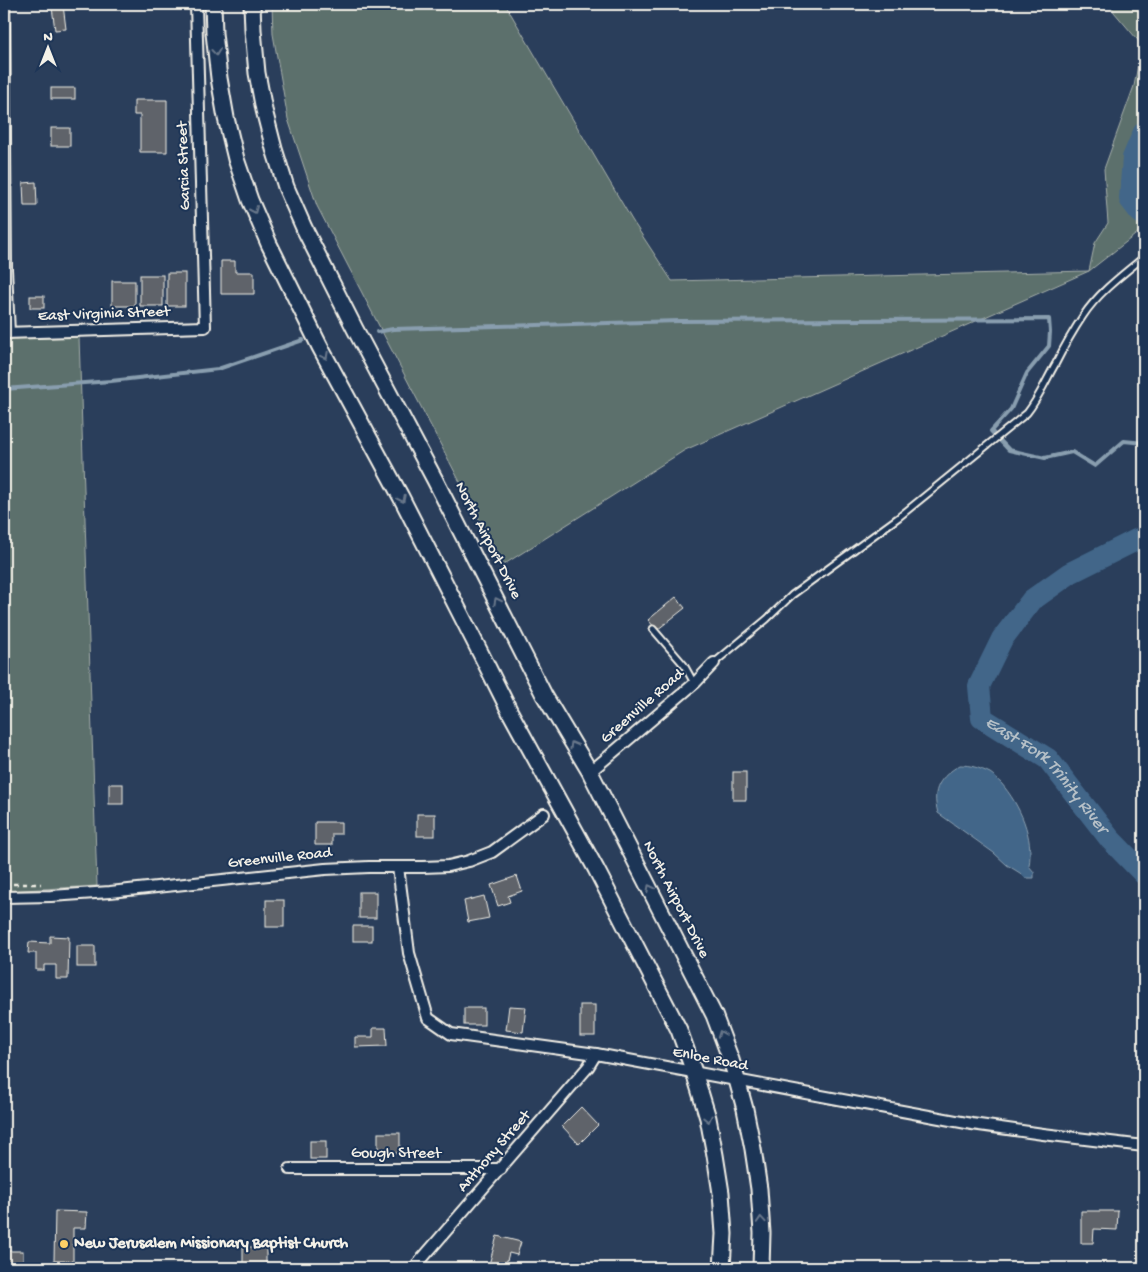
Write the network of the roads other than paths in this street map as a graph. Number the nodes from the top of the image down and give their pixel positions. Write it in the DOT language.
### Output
graph roads {
  1 [pos="4,4"];
  2 [pos="196,4"];
  3 [pos="213,4"];
  4 [pos="252,4"];
  5 [pos="1144,257"];
  6 [pos="205,327"];
  7 [pos="6,333"];
  8 [pos="653,629"];
  9 [pos="714,663"];
  10 [pos="695,683"];
  11 [pos="590,772"];
  12 [pos="544,814"];
  13 [pos="398,867"];
  14 [pos="4,897"];
  15 [pos="596,1054"];
  16 [pos="694,1072"];
  17 [pos="737,1080"];
  18 [pos="1144,1146"];
  19 [pos="290,1169"];
  20 [pos="501,1169"];
  21 [pos="414,1268"];
  22 [pos="722,1268"];
  23 [pos="761,1268"];
  1 -- 7 [label="street"];
  2 -- 6 [label="street, Garcia Street"];
  3 -- 16 [label="main road, one-way"];
  11 -- 4 [label="main road, North Airport Drive, one-way"];
  5 -- 9 [label="lane"];
  6 -- 7 [label="street, East Virginia Street"];
  8 -- 10 [label="lane"];
  9 -- 10 [label="street, Greenville Road"];
  10 -- 11 [label="street, Greenville Road"];
  17 -- 11 [label="main road, North Airport Drive, one-way"];
  12 -- 13 [label="street, Greenville Road"];
  13 -- 14 [label="street, Greenville Road"];
  13 -- 15 [label="street, Enloe Road"];
  15 -- 16 [label="street, Enloe Road"];
  15 -- 20 [label="street, Anthony Street"];
  16 -- 17 [label="street, Enloe Road"];
  16 -- 22 [label="main road, one-way"];
  17 -- 18 [label="street, Enloe Road"];
  23 -- 17 [label="main road, North Airport Drive, one-way"];
  19 -- 20 [label="street, Gough Street"];
  20 -- 21 [label="street, Anthony Street"];
}
